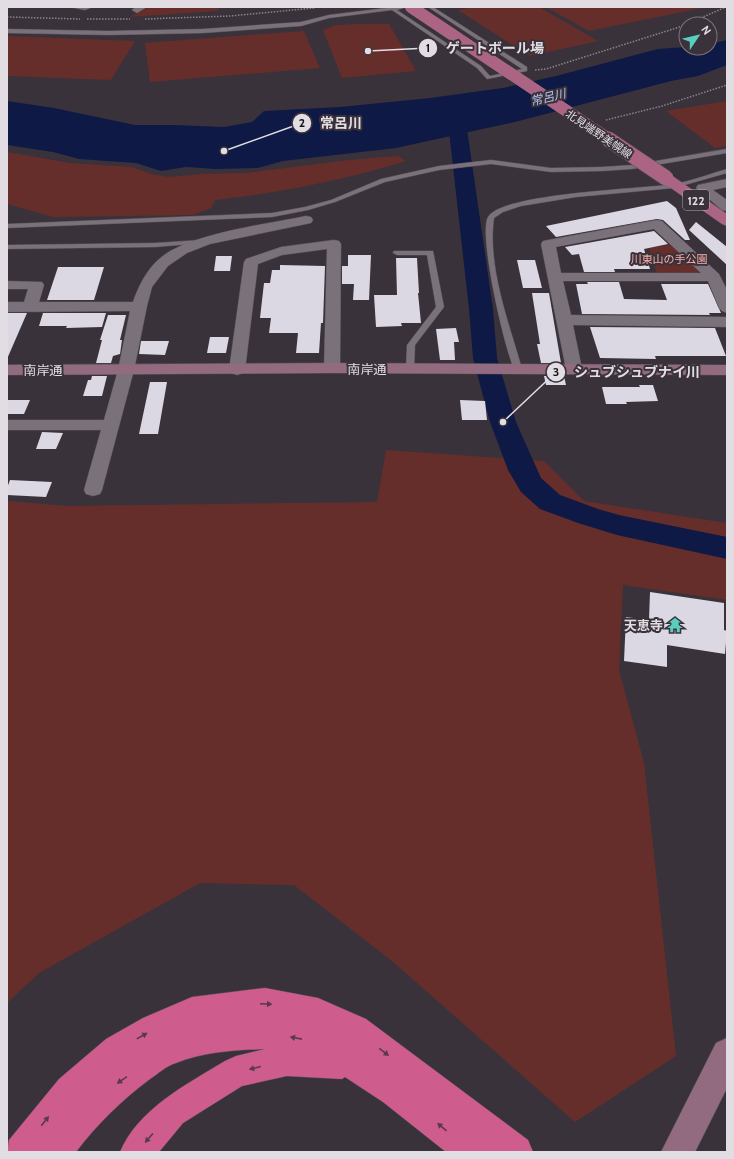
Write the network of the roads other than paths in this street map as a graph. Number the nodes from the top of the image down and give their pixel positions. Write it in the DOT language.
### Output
graph roads {
  1 [pos="72,7"];
  2 [pos="91,7"];
  3 [pos="405,7"];
  4 [pos="411,7"];
  5 [pos="430,7"];
  6 [pos="393,9"];
  7 [pos="7,31"];
  8 [pos="727,151"];
  9 [pos="727,171"];
  10 [pos="671,182"];
  11 [pos="727,182"];
  12 [pos="727,207"];
  13 [pos="306,220"];
  14 [pos="727,221"];
  15 [pos="7,226"];
  16 [pos="206,242"];
  17 [pos="7,247"];
  18 [pos="397,253"];
  19 [pos="554,276"];
  20 [pos="714,278"];
  21 [pos="7,285"];
  22 [pos="139,306"];
  23 [pos="7,307"];
  24 [pos="30,307"];
  25 [pos="727,308"];
  26 [pos="563,320"];
  27 [pos="727,322"];
  28 [pos="332,368"];
  29 [pos="410,369"];
  30 [pos="512,369"];
  31 [pos="574,369"];
  32 [pos="7,370"];
  33 [pos="126,370"];
  34 [pos="237,370"];
  35 [pos="727,370"];
  36 [pos="7,425"];
  37 [pos="110,425"];
  38 [pos="93,490"];
  39 [pos="727,1054"];
  40 [pos="349,1063"];
  41 [pos="21,1152"];
  42 [pos="56,1152"];
  43 [pos="137,1152"];
  44 [pos="472,1152"];
  45 [pos="516,1152"];
  46 [pos="678,1152"];
  1 -- 2 [label="lane"];
  3 -- 6 [label="lane"];
  4 -- 10 [label="main road, 北見端野美幌線 / 122, bridge"];
  5 -- 6 [label="lane"];
  6 -- 7 [label="lane"];
  8 -- 15 [label="lane"];
  9 -- 10 [label="lane"];
  10 -- 14 [label="main road, 北見端野美幌線 / 122"];
  10 -- 30 [label="lane"];
  11 -- 12 [label="street"];
  13 -- 16 [label="street"];
  16 -- 17 [label="lane"];
  16 -- 22 [label="street"];
  18 -- 29 [label="lane"];
  19 -- 20 [label="street"];
  19 -- 20 [label="street"];
  19 -- 26 [label="street"];
  20 -- 25 [label="street"];
  21 -- 24 [label="street"];
  22 -- 24 [label="street"];
  22 -- 33 [label="street"];
  23 -- 24 [label="street"];
  26 -- 27 [label="street"];
  26 -- 31 [label="street"];
  28 -- 29 [label="main road, 南岸通"];
  28 -- 34 [label="main road, 南岸通"];
  28 -- 34 [label="street"];
  29 -- 30 [label="main road, 南岸通"];
  30 -- 31 [label="main road, 南岸通"];
  31 -- 35 [label="main road, 南岸通"];
  32 -- 33 [label="main road, 南岸通"];
  33 -- 34 [label="main road, 南岸通"];
  33 -- 37 [label="street"];
  36 -- 37 [label="street"];
  37 -- 38 [label="street"];
  39 -- 46 [label="main road"];
  40 -- 42 [label="highway, one-way"];
  40 -- 43 [label="highway, one-way"];
  44 -- 40 [label="highway, one-way"];
  41 -- 45 [label="highway, one-way"];
}
